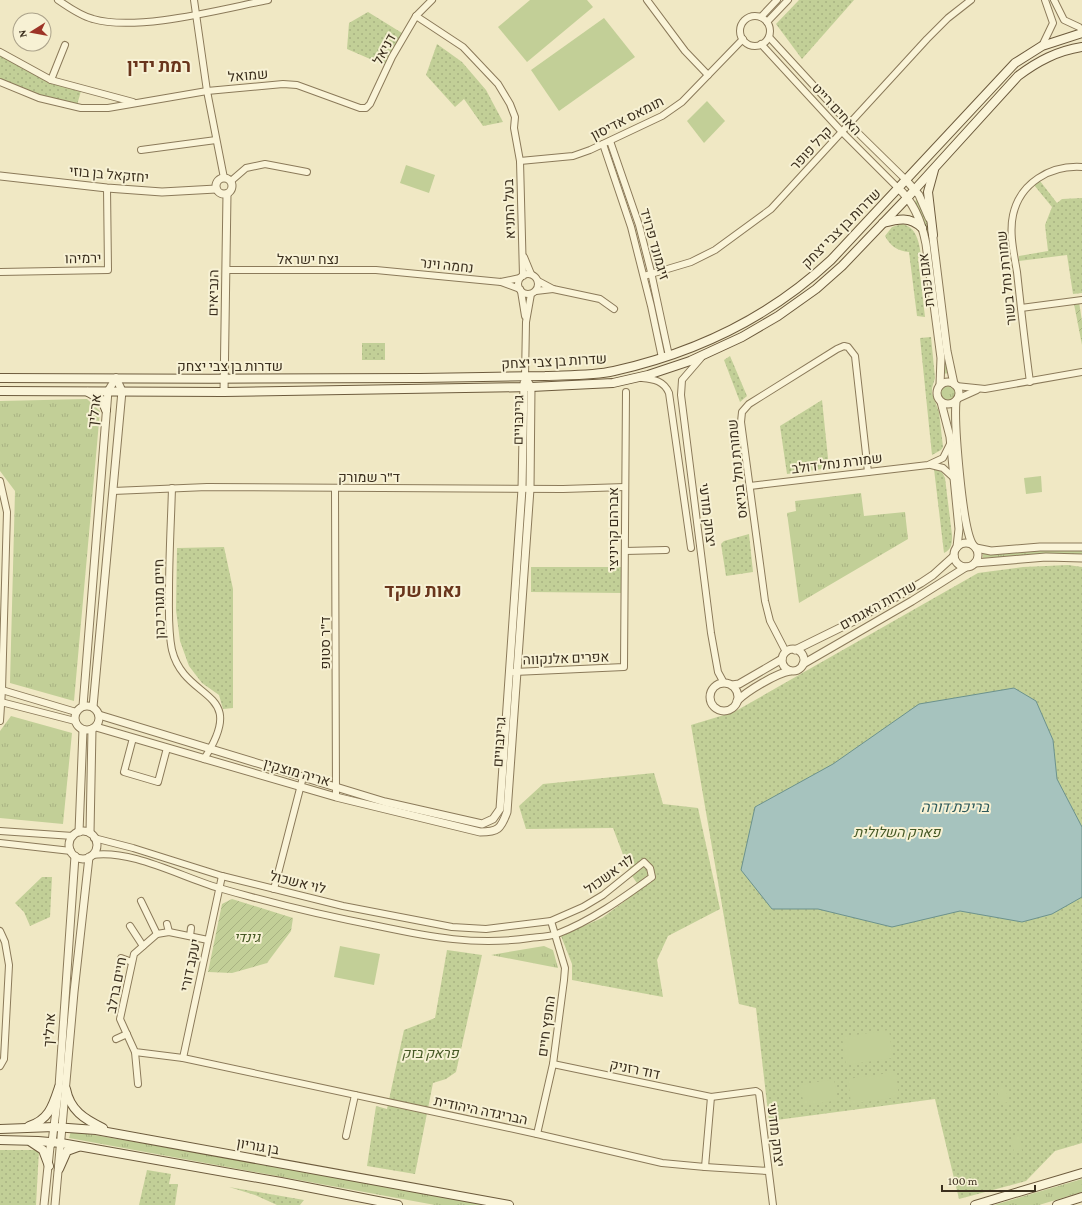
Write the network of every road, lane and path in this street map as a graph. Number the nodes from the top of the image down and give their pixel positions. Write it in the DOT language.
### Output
graph roads {
  1 [pos="58,0"];
  2 [pos="194,0"];
  3 [pos="268,0"];
  4 [pos="432,0"];
  5 [pos="647,0"];
  6 [pos="777,0"];
  7 [pos="788,0"];
  8 [pos="971,0"];
  9 [pos="1045,0"];
  10 [pos="1054,0"];
  11 [pos="197,14"];
  12 [pos="416,16"];
  13 [pos="761,17"];
  14 [pos="767,22"];
  15 [pos="1082,30"];
  16 [pos="1082,34"];
  17 [pos="768,37"];
  18 [pos="743,39"];
  19 [pos="761,44"];
  20 [pos="65,45"];
  21 [pos="1042,46"];
  22 [pos="1082,47"];
  23 [pos="0,52"];
  24 [pos="708,75"];
  25 [pos="51,80"];
  26 [pos="0,82"];
  27 [pos="207,91"];
  28 [pos="135,103"];
  29 [pos="360,108"];
  30 [pos="849,124"];
  31 [pos="842,132"];
  32 [pos="216,140"];
  33 [pos="610,141"];
  34 [pos="603,144"];
  35 [pos="141,150"];
  36 [pos="520,161"];
  37 [pos="936,165"];
  38 [pos="1082,167"];
  39 [pos="307,172"];
  40 [pos="0,176"];
  41 [pos="227,179"];
  42 [pos="906,180"];
  43 [pos="107,188"];
  44 [pos="898,188"];
  45 [pos="914,188"];
  46 [pos="216,189"];
  47 [pos="227,194"];
  48 [pos="908,196"];
  49 [pos="882,223"];
  50 [pos="922,228"];
  51 [pos="933,236"];
  52 [pos="523,255"];
  53 [pos="226,270"];
  54 [pos="390,271"];
  55 [pos="0,272"];
  56 [pos="531,274"];
  57 [pos="652,274"];
  58 [pos="644,276"];
  59 [pos="521,277"];
  60 [pos="538,281"];
  61 [pos="502,282"];
  62 [pos="553,289"];
  63 [pos="521,290"];
  64 [pos="534,292"];
  65 [pos="1082,300"];
  66 [pos="1021,308"];
  67 [pos="614,309"];
  68 [pos="526,322"];
  69 [pos="703,356"];
  70 [pos="666,357"];
  71 [pos="1082,372"];
  72 [pos="525,377"];
  73 [pos="0,378"];
  74 [pos="116,378"];
  75 [pos="639,378"];
  76 [pos="225,379"];
  77 [pos="1030,382"];
  78 [pos="940,385"];
  79 [pos="955,385"];
  80 [pos="528,387"];
  81 [pos="985,388"];
  82 [pos="0,391"];
  83 [pos="88,391"];
  84 [pos="122,391"];
  85 [pos="108,392"];
  86 [pos="224,392"];
  87 [pos="626,392"];
  88 [pos="957,400"];
  89 [pos="941,402"];
  90 [pos="106,410"];
  91 [pos="950,444"];
  92 [pos="679,465"];
  93 [pos="928,465"];
  94 [pos="868,472"];
  95 [pos="690,473"];
  96 [pos="954,478"];
  97 [pos="0,481"];
  98 [pos="750,486"];
  99 [pos="625,487"];
  100 [pos="172,488"];
  101 [pos="335,489"];
  102 [pos="526,489"];
  103 [pos="113,491"];
  104 [pos="974,546"];
  105 [pos="957,547"];
  106 [pos="1082,547"];
  107 [pos="691,548"];
  108 [pos="666,550"];
  109 [pos="625,551"];
  110 [pos="954,556"];
  111 [pos="1082,558"];
  112 [pos="975,563"];
  113 [pos="966,567"];
  114 [pos="795,650"];
  115 [pos="784,655"];
  116 [pos="803,664"];
  117 [pos="624,667"];
  118 [pos="790,671"];
  119 [pos="513,672"];
  120 [pos="728,684"];
  121 [pos="2,690"];
  122 [pos="737,701"];
  123 [pos="1,702"];
  124 [pos="83,706"];
  125 [pos="93,707"];
  126 [pos="76,712"];
  127 [pos="99,715"];
  128 [pos="0,721"];
  129 [pos="75,721"];
  130 [pos="94,728"];
  131 [pos="83,730"];
  132 [pos="133,738"];
  133 [pos="167,748"];
  134 [pos="211,749"];
  135 [pos="204,759"];
  136 [pos="303,777"];
  137 [pos="336,786"];
  138 [pos="301,787"];
  139 [pos="336,796"];
  140 [pos="493,819"];
  141 [pos="0,831"];
  142 [pos="493,832"];
  143 [pos="76,834"];
  144 [pos="92,836"];
  145 [pos="0,842"];
  146 [pos="73,854"];
  147 [pos="91,856"];
  148 [pos="222,876"];
  149 [pos="219,888"];
  150 [pos="274,889"];
  151 [pos="141,901"];
  152 [pos="551,921"];
  153 [pos="167,924"];
  154 [pos="130,926"];
  155 [pos="191,928"];
  156 [pos="0,931"];
  157 [pos="169,932"];
  158 [pos="157,934"];
  159 [pos="181,934"];
  160 [pos="556,934"];
  161 [pos="190,936"];
  162 [pos="208,940"];
  163 [pos="180,942"];
  164 [pos="143,946"];
  165 [pos="121,958"];
  166 [pos="132,962"];
  167 [pos="120,982"];
  168 [pos="128,984"];
  169 [pos="3,986"];
  170 [pos="127,1034"];
  171 [pos="116,1039"];
  172 [pos="134,1052"];
  173 [pos="183,1058"];
  174 [pos="554,1064"];
  175 [pos="0,1066"];
  176 [pos="138,1084"];
  177 [pos="62,1088"];
  178 [pos="355,1095"];
  179 [pos="711,1097"];
  180 [pos="54,1126"];
  181 [pos="63,1127"];
  182 [pos="22,1128"];
  183 [pos="0,1129"];
  184 [pos="111,1132"];
  185 [pos="537,1134"];
  186 [pos="346,1136"];
  187 [pos="0,1140"];
  188 [pos="24,1140"];
  189 [pos="52,1142"];
  190 [pos="62,1143"];
  191 [pos="83,1147"];
  192 [pos="49,1166"];
  193 [pos="705,1167"];
  194 [pos="59,1169"];
  195 [pos="768,1171"];
  196 [pos="1082,1174"];
  197 [pos="1082,1197"];
  198 [pos="44,1205"];
  199 [pos="55,1205"];
  200 [pos="398,1205"];
  201 [pos="509,1205"];
  202 [pos="773,1205"];
  203 [pos="975,1205"];
  204 [pos="1057,1205"];
  1 -- 11 [label="street"];
  2 -- 11 [label="street"];
  3 -- 11 [label="street"];
  4 -- 12 [label="street, דניאל"];
  5 -- 24 [label="street"];
  6 -- 13 [label="street"];
  7 -- 14 [label="street"];
  8 -- 30 [label="street, קרל פופר"];
  9 -- 21 [label="street"];
  10 -- 15 [label="street"];
  11 -- 27 [label="street"];
  12 -- 29 [label="street, דניאל"];
  12 -- 36 [label="street, בעל התניא"];
  13 -- 14 [label="street"];
  13 -- 18 [label="street"];
  14 -- 17 [label="street"];
  16 -- 21 [label="main road, שדרות בן צבי יצחק"];
  17 -- 19 [label="street"];
  17 -- 30 [label="street, האחים רייט"];
  18 -- 19 [label="street"];
  18 -- 24 [label="street, תומאס אדיסון"];
  19 -- 31 [label="street, האחים רייט"];
  20 -- 25 [label="street"];
  21 -- 42 [label="main road, שדרות בן צבי יצחק"];
  22 -- 37 [label="main road, שדרות בן צבי יצחק"];
  23 -- 25 [label="street, שמואל"];
  24 -- 33 [label="street, תומאס אדיסון"];
  25 -- 28 [label="street, שמואל"];
  26 -- 28 [label="street, שמואל"];
  27 -- 28 [label="street, שמואל"];
  27 -- 29 [label="street, שמואל"];
  27 -- 32 [label="street"];
  30 -- 31 [label="street, קרל פופר"];
  30 -- 42 [label="street, האחים רייט"];
  31 -- 44 [label="street, האחים רייט"];
  31 -- 57 [label="street, קרל פופר"];
  32 -- 35 [label="street"];
  32 -- 41 [label="street"];
  33 -- 34 [label="street, תומאס אדיסון"];
  33 -- 57 [label="street, זיגמונד פרויד"];
  34 -- 36 [label="street, תומאס אדיסון"];
  34 -- 58 [label="street, זיגמונד פרויד"];
  36 -- 52 [label="street, בעל התניא"];
  37 -- 45 [label="main road, שדרות בן צבי יצחק"];
  37 -- 51 [label="main road"];
  38 -- 66 [label="street, שמורת נחל בשור"];
  39 -- 41 [label="street"];
  40 -- 43 [label="street, יחזקאל בן בוזי"];
  41 -- 46 [label="street"];
  41 -- 47 [label="street"];
  42 -- 44 [label="main road, שדרות בן צבי יצחק"];
  42 -- 45 [label="street, אגם כנרת"];
  43 -- 46 [label="street, יחזקאל בן בוזי"];
  43 -- 55 [label="street, ירמיהו"];
  44 -- 48 [label="street, אגם כנרת"];
  44 -- 70 [label="main road, שדרות בן צבי יצחק"];
  45 -- 48 [label="main road, שדרות בן צבי יצחק"];
  45 -- 51 [label="street, אגם כנרת"];
  46 -- 47 [label="street"];
  47 -- 53 [label="street, הנביאים"];
  48 -- 49 [label="main road, שדרות בן צבי יצחק"];
  48 -- 50 [label="street, אגם כנרת"];
  49 -- 50 [label="main road"];
  49 -- 69 [label="main road, שדרות בן צבי יצחק"];
  50 -- 78 [label="street, אגם כנרת"];
  51 -- 79 [label="street, אגם כנרת"];
  52 -- 56 [label="street, בעל התניא"];
  52 -- 59 [label="street, בעל התניא"];
  53 -- 54 [label="street, נצח ישראל"];
  53 -- 76 [label="street, הנביאים"];
  54 -- 61 [label="street, נחמה וינר"];
  56 -- 59 [label="street"];
  56 -- 60 [label="street"];
  57 -- 58 [label="street, קרל פופר"];
  57 -- 70 [label="street, זיגמונד פרויד"];
  58 -- 70 [label="street, זיגמונד פרויד"];
  59 -- 61 [label="street, נחמה וינר"];
  59 -- 63 [label="street"];
  60 -- 62 [label="street"];
  60 -- 64 [label="street"];
  61 -- 63 [label="street, נחמה וינר"];
  62 -- 64 [label="street"];
  62 -- 67 [label="street"];
  63 -- 64 [label="street"];
  63 -- 68 [label="street"];
  64 -- 68 [label="street"];
  65 -- 66 [label="street"];
  66 -- 77 [label="street, שמורת נחל בשור"];
  68 -- 72 [label="street"];
  69 -- 75 [label="main road, שדרות בן צבי יצחק"];
  69 -- 95 [label="street, יצחק מודעי"];
  70 -- 72 [label="main road, שדרות בן צבי יצחק"];
  71 -- 77 [label="street"];
  72 -- 76 [label="main road, שדרות בן צבי יצחק"];
  72 -- 80 [label="street, גרינבויים"];
  73 -- 74 [label="main road, שדרות בן צבי יצחק"];
  74 -- 76 [label="main road, שדרות בן צבי יצחק"];
  74 -- 84 [label="street, ארליך"];
  74 -- 85 [label="street, ארליך"];
  75 -- 80 [label="main road, שדרות בן צבי יצחק"];
  75 -- 92 [label="street, יצחק מודעי"];
  76 -- 86 [label="street, הנביאים"];
  77 -- 81 [label="street"];
  78 -- 79 [label="street"];
  78 -- 89 [label="street"];
  79 -- 81 [label="street"];
  79 -- 88 [label="street"];
  80 -- 86 [label="main road, שדרות בן צבי יצחק"];
  80 -- 102 [label="street, גרינבויים"];
  81 -- 88 [label="street"];
  82 -- 83 [label="main road, שדרות בן צבי יצחק"];
  83 -- 85 [label="main road, שדרות בן צבי יצחק"];
  83 -- 90 [label="main road"];
  84 -- 85 [label="main road, שדרות בן צבי יצחק"];
  84 -- 86 [label="main road, שדרות בן צבי יצחק"];
  84 -- 103 [label="street, ארליך"];
  85 -- 90 [label="street, ארליך"];
  87 -- 99 [label="street, אברהם קריניצי"];
  88 -- 89 [label="street"];
  88 -- 104 [label="street"];
  89 -- 91 [label="street"];
  90 -- 124 [label="street, ארליך"];
  91 -- 93 [label="street, שמורת נחל דולב"];
  91 -- 96 [label="street"];
  92 -- 95 [label="street"];
  92 -- 107 [label="street, יצחק מודעי"];
  93 -- 94 [label="street, שמורת נחל דולב"];
  93 -- 96 [label="street, שמורת נחל דולב"];
  94 -- 98 [label="street, שמורת נחל דולב"];
  94 -- 98 [label="street, שמורת נחל בניאס"];
  95 -- 120 [label="street, יצחק מודעי"];
  96 -- 105 [label="street"];
  97 -- 121 [label="street"];
  98 -- 115 [label="street, שמורת נחל בניאס"];
  99 -- 102 [label="street, ד\"ר שמורק"];
  99 -- 109 [label="street, אברהם קריניצי"];
  100 -- 101 [label="street, ד\"ר שמורק"];
  100 -- 103 [label="street, ד\"ר שמורק"];
  100 -- 134 [label="street, חיים מגורי כהן"];
  101 -- 102 [label="street, ד\"ר שמורק"];
  101 -- 137 [label="street, ד\"ר סטופ"];
  102 -- 119 [label="street, גרינבויים"];
  103 -- 125 [label="street, ארליך"];
  104 -- 105 [label="street"];
  104 -- 106 [label="street"];
  104 -- 112 [label="street"];
  105 -- 110 [label="street"];
  108 -- 109 [label="street"];
  109 -- 117 [label="street, אברהם קריניצי"];
  110 -- 113 [label="street"];
  110 -- 114 [label="street, שדרות האגמים"];
  111 -- 112 [label="street"];
  112 -- 113 [label="street"];
  113 -- 116 [label="street, שדרות האגמים"];
  114 -- 115 [label="street"];
  114 -- 116 [label="street"];
  115 -- 118 [label="street"];
  115 -- 120 [label="street"];
  116 -- 118 [label="street"];
  117 -- 119 [label="street, אפרים אלנקווה"];
  118 -- 122 [label="street"];
  119 -- 140 [label="street, גרינבויים"];
  119 -- 142 [label="street, גרינבויים"];
  120 -- 122 [label="street"];
  120 -- 122 [label="street"];
  121 -- 123 [label="street"];
  121 -- 126 [label="street"];
  123 -- 128 [label="street"];
  123 -- 129 [label="street"];
  124 -- 125 [label="street"];
  124 -- 126 [label="street"];
  125 -- 127 [label="street"];
  126 -- 129 [label="street"];
  127 -- 130 [label="street"];
  127 -- 134 [label="street, אריה מוצקין"];
  129 -- 131 [label="street"];
  130 -- 131 [label="street"];
  130 -- 132 [label="street, אריה מוצקין"];
  130 -- 144 [label="street"];
  131 -- 143 [label="street"];
  132 -- 133 [label="street, אריה מוצקין"];
  132 -- 133 [label="street"];
  133 -- 135 [label="street, אריה מוצקין"];
  134 -- 135 [label="street, חיים מגורי כהן"];
  134 -- 136 [label="street, אריה מוצקין"];
  135 -- 138 [label="street, אריה מוצקין"];
  136 -- 137 [label="street, אריה מוצקין"];
  136 -- 138 [label="street"];
  137 -- 139 [label="street, ד\"ר סטופ"];
  137 -- 140 [label="street, אריה מוצקין"];
  138 -- 139 [label="street, אריה מוצקין"];
  138 -- 150 [label="street"];
  139 -- 142 [label="street, אריה מוצקין"];
  141 -- 143 [label="street"];
  143 -- 144 [label="street"];
  143 -- 146 [label="street"];
  144 -- 147 [label="street"];
  144 -- 148 [label="street, לוי אשכול"];
  145 -- 146 [label="street"];
  146 -- 147 [label="street"];
  146 -- 177 [label="street, ארליך"];
  147 -- 149 [label="street, לוי אשכול"];
  147 -- 177 [label="street, ארליך"];
  148 -- 149 [label="street, יעקב דורי"];
  148 -- 150 [label="street, לוי אשכול"];
  149 -- 160 [label="street, לוי אשכול"];
  149 -- 162 [label="street, יעקב דורי"];
  150 -- 152 [label="street, לוי אשכול"];
  151 -- 158 [label="street"];
  152 -- 160 [label="street, החפץ חיים"];
  152 -- 160 [label="street, לוי אשכול"];
  153 -- 157 [label="street"];
  154 -- 164 [label="street"];
  155 -- 161 [label="street"];
  156 -- 169 [label="street"];
  157 -- 158 [label="street"];
  157 -- 159 [label="street"];
  158 -- 164 [label="street, חיים ברלב"];
  159 -- 161 [label="street"];
  159 -- 163 [label="street"];
  160 -- 174 [label="street, החפץ חיים"];
  161 -- 162 [label="street"];
  162 -- 173 [label="street, יעקב דורי"];
  164 -- 166 [label="street, חיים ברלב"];
  165 -- 166 [label="street"];
  166 -- 168 [label="street, חיים ברלב"];
  167 -- 168 [label="street"];
  168 -- 170 [label="street, חיים ברלב"];
  169 -- 175 [label="street"];
  170 -- 171 [label="street"];
  170 -- 172 [label="street, חיים ברלב"];
  172 -- 173 [label="street"];
  172 -- 176 [label="street, חיים ברלב"];
  173 -- 178 [label="street, הבריגדה היהודית"];
  174 -- 179 [label="street, דוד רזניק"];
  174 -- 185 [label="street, החפץ חיים"];
  177 -- 180 [label="street, ארליך"];
  177 -- 181 [label="street, ארליך"];
  177 -- 182 [label="main road"];
  177 -- 184 [label="main road"];
  178 -- 185 [label="street, הבריגדה היהודית"];
  178 -- 186 [label="street"];
  179 -- 193 [label="street"];
  179 -- 195 [label="street, יצחק מודעי"];
  180 -- 181 [label="main road, בן גוריון"];
  180 -- 182 [label="main road, בן גוריון"];
  180 -- 189 [label="street, ארליך"];
  181 -- 184 [label="main road, בן גוריון"];
  181 -- 190 [label="street, ארליך"];
  182 -- 183 [label="main road, בן גוריון"];
  184 -- 201 [label="main road, בן גוריון"];
  185 -- 193 [label="street, הבריגדה היהודית"];
  187 -- 188 [label="main road"];
  188 -- 189 [label="main road"];
  188 -- 192 [label="main road"];
  189 -- 190 [label="main road"];
  189 -- 192 [label="street, ארליך"];
  190 -- 191 [label="main road"];
  190 -- 194 [label="street, ארליך"];
  191 -- 194 [label="main road"];
  191 -- 200 [label="main road"];
  192 -- 198 [label="street, ארליך"];
  193 -- 195 [label="street, הבריגדה היהודית"];
  194 -- 199 [label="street, ארליך"];
  195 -- 202 [label="street, יצחק מודעי"];
  196 -- 203 [label="main road"];
  197 -- 204 [label="main road"];
}
